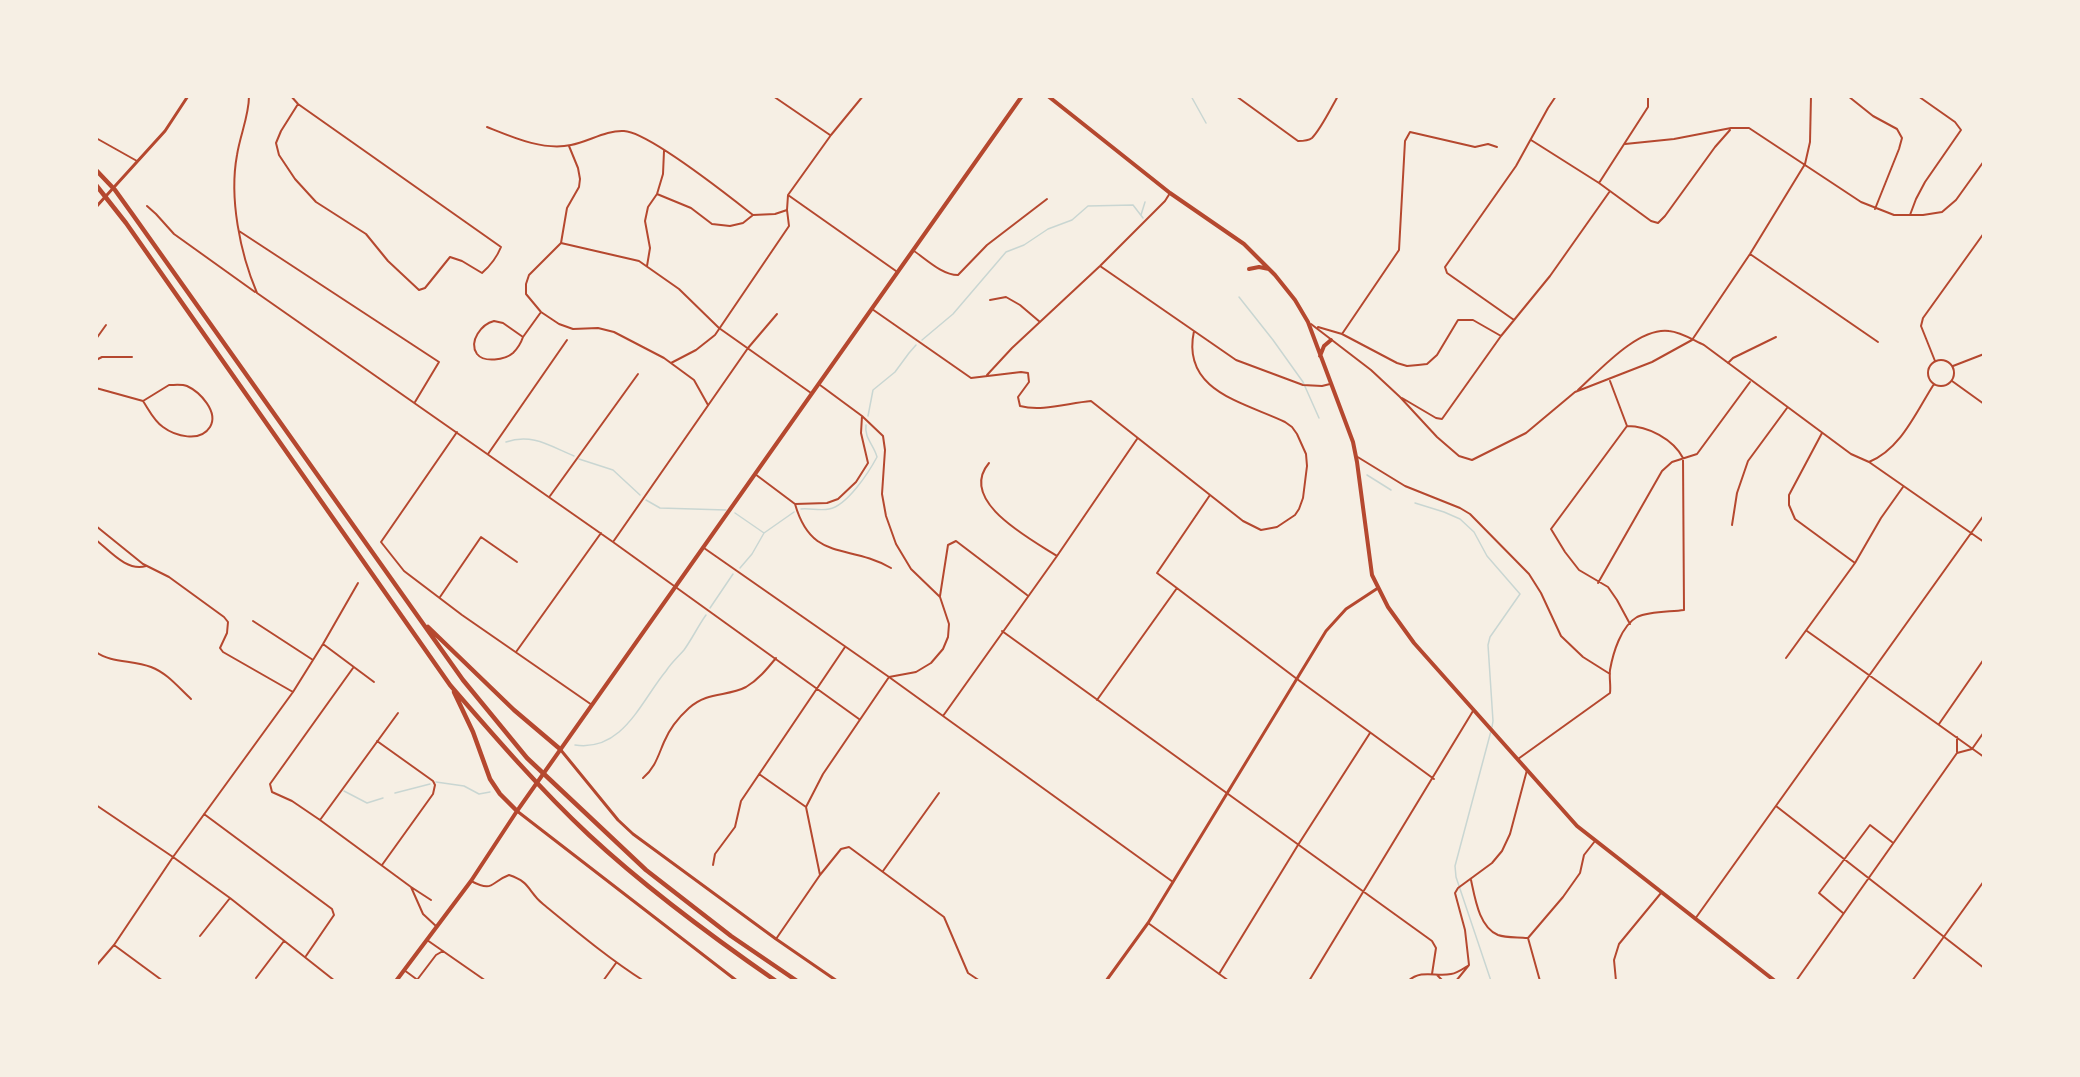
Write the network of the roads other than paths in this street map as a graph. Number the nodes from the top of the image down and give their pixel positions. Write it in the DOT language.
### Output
graph roads {
  1 [pos="188,96"];
  2 [pos="249,96"];
  3 [pos="291,96"];
  4 [pos="773,96"];
  5 [pos="862,96"];
  6 [pos="1022,96"];
  7 [pos="1048,96"];
  8 [pos="1236,96"];
  9 [pos="1338,96"];
  10 [pos="1556,96"];
  11 [pos="1648,96"];
  12 [pos="1810,96"];
  13 [pos="1848,96"];
  14 [pos="1918,96"];
  15 [pos="298,104"];
  16 [pos="487,127"];
  17 [pos="1731,128"];
  18 [pos="831,135"];
  19 [pos="96,138"];
  20 [pos="1531,140"];
  21 [pos="1625,144"];
  22 [pos="569,146"];
  23 [pos="1497,147"];
  24 [pos="664,151"];
  25 [pos="137,161"];
  26 [pos="1984,162"];
  27 [pos="1805,164"];
  28 [pos="96,170"];
  29 [pos="1599,183"];
  30 [pos="96,185"];
  31 [pos="1610,191"];
  32 [pos="1170,193"];
  33 [pos="657,194"];
  34 [pos="788,195"];
  35 [pos="1047,199"];
  36 [pos="96,207"];
  37 [pos="147,207"];
  38 [pos="1875,208"];
  39 [pos="786,210"];
  40 [pos="753,215"];
  41 [pos="1910,215"];
  42 [pos="239,231"];
  43 [pos="1984,233"];
  44 [pos="561,243"];
  45 [pos="914,251"];
  46 [pos="1750,254"];
  47 [pos="1100,266"];
  48 [pos="647,267"];
  49 [pos="1249,269"];
  50 [pos="1270,269"];
  51 [pos="898,272"];
  52 [pos="257,293"];
  53 [pos="990,300"];
  54 [pos="872,309"];
  55 [pos="541,312"];
  56 [pos="777,314"];
  57 [pos="1514,320"];
  58 [pos="1040,322"];
  59 [pos="1308,322"];
  60 [pos="106,325"];
  61 [pos="1315,327"];
  62 [pos="719,328"];
  63 [pos="1194,331"];
  64 [pos="1342,334"];
  65 [pos="1501,336"];
  66 [pos="523,337"];
  67 [pos="1776,338"];
  68 [pos="96,339"];
  69 [pos="567,340"];
  70 [pos="1331,340"];
  71 [pos="1692,340"];
  72 [pos="1878,342"];
  73 [pos="748,348"];
  74 [pos="1984,354"];
  75 [pos="1320,356"];
  76 [pos="132,357"];
  77 [pos="96,360"];
  78 [pos="1935,361"];
  79 [pos="671,363"];
  80 [pos="1728,363"];
  81 [pos="1953,366"];
  82 [pos="638,374"];
  83 [pos="987,375"];
  84 [pos="1609,380"];
  85 [pos="1750,380"];
  86 [pos="1952,381"];
  87 [pos="1330,384"];
  88 [pos="1934,384"];
  89 [pos="819,385"];
  90 [pos="96,388"];
  91 [pos="1575,392"];
  92 [pos="812,394"];
  93 [pos="1400,397"];
  94 [pos="143,401"];
  95 [pos="414,403"];
  96 [pos="1984,404"];
  97 [pos="708,405"];
  98 [pos="1787,408"];
  99 [pos="862,416"];
  100 [pos="1627,426"];
  101 [pos="458,432"];
  102 [pos="1822,433"];
  103 [pos="1137,439"];
  104 [pos="488,454"];
  105 [pos="1356,456"];
  106 [pos="1683,458"];
  107 [pos="1869,462"];
  108 [pos="989,463"];
  109 [pos="755,474"];
  110 [pos="1903,487"];
  111 [pos="1210,495"];
  112 [pos="549,497"];
  113 [pos="795,504"];
  114 [pos="1984,515"];
  115 [pos="1732,525"];
  116 [pos="96,527"];
  117 [pos="601,533"];
  118 [pos="1971,533"];
  119 [pos="96,540"];
  120 [pos="613,542"];
  121 [pos="1984,542"];
  122 [pos="704,548"];
  123 [pos="1057,556"];
  124 [pos="517,562"];
  125 [pos="1854,563"];
  126 [pos="146,566"];
  127 [pos="891,568"];
  128 [pos="358,583"];
  129 [pos="1598,583"];
  130 [pos="676,586"];
  131 [pos="1177,588"];
  132 [pos="1378,588"];
  133 [pos="1027,595"];
  134 [pos="940,597"];
  135 [pos="439,598"];
  136 [pos="418,618"];
  137 [pos="253,621"];
  138 [pos="1630,624"];
  139 [pos="1002,631"];
  140 [pos="1807,631"];
  141 [pos="323,644"];
  142 [pos="845,647"];
  143 [pos="96,652"];
  144 [pos="516,652"];
  145 [pos="776,658"];
  146 [pos="1786,658"];
  147 [pos="1984,659"];
  148 [pos="313,660"];
  149 [pos="353,668"];
  150 [pos="1610,674"];
  151 [pos="1869,676"];
  152 [pos="889,677"];
  153 [pos="1297,679"];
  154 [pos="374,682"];
  155 [pos="450,684"];
  156 [pos="817,688"];
  157 [pos="293,692"];
  158 [pos="191,699"];
  159 [pos="1097,700"];
  160 [pos="592,705"];
  161 [pos="1473,711"];
  162 [pos="398,713"];
  163 [pos="943,716"];
  164 [pos="860,719"];
  165 [pos="1939,724"];
  166 [pos="1984,732"];
  167 [pos="1370,733"];
  168 [pos="1957,737"];
  169 [pos="376,741"];
  170 [pos="560,749"];
  171 [pos="1972,749"];
  172 [pos="1957,753"];
  173 [pos="1984,757"];
  174 [pos="1518,759"];
  175 [pos="1527,770"];
  176 [pos="759,774"];
  177 [pos="643,778"];
  178 [pos="1434,779"];
  179 [pos="939,793"];
  180 [pos="1227,795"];
  181 [pos="96,805"];
  182 [pos="1776,806"];
  183 [pos="806,807"];
  184 [pos="517,811"];
  185 [pos="204,814"];
  186 [pos="320,820"];
  187 [pos="1595,841"];
  188 [pos="1893,842"];
  189 [pos="1298,845"];
  190 [pos="173,857"];
  191 [pos="1845,858"];
  192 [pos="382,865"];
  193 [pos="712,865"];
  194 [pos="883,871"];
  195 [pos="820,875"];
  196 [pos="1868,878"];
  197 [pos="1471,880"];
  198 [pos="1984,880"];
  199 [pos="471,881"];
  200 [pos="1173,882"];
  201 [pos="411,887"];
  202 [pos="1364,892"];
  203 [pos="1661,893"];
  204 [pos="230,898"];
  205 [pos="431,900"];
  206 [pos="1843,914"];
  207 [pos="1695,919"];
  208 [pos="1148,923"];
  209 [pos="438,927"];
  210 [pos="201,936"];
  211 [pos="1944,936"];
  212 [pos="1528,938"];
  213 [pos="776,939"];
  214 [pos="427,940"];
  215 [pos="284,941"];
  216 [pos="114,945"];
  217 [pos="443,951"];
  218 [pos="306,957"];
  219 [pos="616,963"];
  220 [pos="1469,964"];
  221 [pos="96,966"];
  222 [pos="1984,968"];
  223 [pos="404,970"];
  224 [pos="1220,974"];
  225 [pos="1433,974"];
  226 [pos="256,978"];
  227 [pos="418,980"];
  228 [pos="163,981"];
  229 [pos="335,981"];
  230 [pos="396,981"];
  231 [pos="486,981"];
  232 [pos="603,981"];
  233 [pos="644,981"];
  234 [pos="738,981"];
  235 [pos="776,981"];
  236 [pos="797,981"];
  237 [pos="837,981"];
  238 [pos="980,981"];
  239 [pos="1106,981"];
  240 [pos="1229,981"];
  241 [pos="1309,981"];
  242 [pos="1408,981"];
  243 [pos="1443,981"];
  244 [pos="1456,981"];
  245 [pos="1540,981"];
  246 [pos="1616,981"];
  247 [pos="1775,981"];
  248 [pos="1796,981"];
  249 [pos="1912,981"];
  1 -- 25 [label="street"];
  2 -- 42 [label="street"];
  3 -- 15 [label="street"];
  4 -- 18 [label="street"];
  5 -- 18 [label="street"];
  6 -- 45 [label="main road"];
  7 -- 32 [label="main road"];
  8 -- 9 [label="street"];
  10 -- 20 [label="street"];
  11 -- 21 [label="street"];
  12 -- 27 [label="street"];
  13 -- 38 [label="street"];
  14 -- 41 [label="street"];
  15 -- 15 [label="street"];
  16 -- 22 [label="street"];
  17 -- 21 [label="street"];
  17 -- 27 [label="street"];
  17 -- 31 [label="street"];
  18 -- 34 [label="street"];
  19 -- 25 [label="street"];
  20 -- 29 [label="street"];
  20 -- 57 [label="street"];
  21 -- 29 [label="street"];
  22 -- 24 [label="street"];
  22 -- 44 [label="street"];
  23 -- 64 [label="street"];
  24 -- 33 [label="street"];
  24 -- 40 [label="street"];
  25 -- 36 [label="street"];
  26 -- 41 [label="street"];
  27 -- 38 [label="street"];
  27 -- 46 [label="street"];
  28 -- 136 [label="highway"];
  29 -- 31 [label="street"];
  30 -- 155 [label="highway"];
  31 -- 57 [label="street"];
  32 -- 47 [label="street"];
  32 -- 50 [label="main road"];
  33 -- 40 [label="street"];
  33 -- 48 [label="street"];
  34 -- 39 [label="street"];
  34 -- 51 [label="street"];
  35 -- 45 [label="street"];
  37 -- 52 [label="street"];
  38 -- 41 [label="street"];
  39 -- 40 [label="street"];
  39 -- 62 [label="street"];
  42 -- 52 [label="street"];
  42 -- 95 [label="street"];
  43 -- 78 [label="street"];
  44 -- 48 [label="street"];
  44 -- 55 [label="street"];
  45 -- 51 [label="main road"];
  46 -- 71 [label="street"];
  46 -- 72 [label="street"];
  47 -- 58 [label="street"];
  47 -- 63 [label="street"];
  48 -- 62 [label="street"];
  49 -- 50 [label="main road"];
  50 -- 59 [label="main road"];
  51 -- 54 [label="main road"];
  52 -- 95 [label="street"];
  53 -- 58 [label="street"];
  54 -- 83 [label="street"];
  54 -- 89 [label="main road"];
  55 -- 66 [label="street"];
  55 -- 79 [label="street"];
  56 -- 73 [label="street"];
  57 -- 65 [label="street"];
  58 -- 83 [label="street"];
  59 -- 61 [label="street"];
  59 -- 75 [label="main road"];
  60 -- 68 [label="street"];
  61 -- 64 [label="street"];
  61 -- 70 [label="street"];
  62 -- 73 [label="street"];
  62 -- 79 [label="street"];
  63 -- 87 [label="street"];
  63 -- 111 [label="street"];
  64 -- 65 [label="street"];
  65 -- 93 [label="street"];
  66 -- 66 [label="street"];
  67 -- 80 [label="street"];
  69 -- 104 [label="street"];
  70 -- 75 [label="main road"];
  70 -- 93 [label="street"];
  71 -- 80 [label="street"];
  71 -- 84 [label="street"];
  71 -- 91 [label="street"];
  73 -- 92 [label="street"];
  73 -- 97 [label="street"];
  74 -- 81 [label="street"];
  75 -- 87 [label="main road"];
  76 -- 77 [label="street"];
  78 -- 81 [label="street"];
  78 -- 88 [label="street"];
  79 -- 97 [label="street"];
  80 -- 85 [label="street"];
  81 -- 86 [label="street"];
  82 -- 112 [label="street"];
  83 -- 103 [label="street"];
  84 -- 91 [label="street"];
  84 -- 100 [label="street"];
  85 -- 98 [label="street"];
  85 -- 106 [label="street"];
  86 -- 88 [label="street"];
  86 -- 96 [label="street"];
  87 -- 105 [label="main road"];
  88 -- 107 [label="street"];
  89 -- 92 [label="main road"];
  89 -- 99 [label="street"];
  90 -- 94 [label="street"];
  91 -- 93 [label="street"];
  92 -- 109 [label="main road"];
  94 -- 94 [label="street"];
  95 -- 101 [label="street"];
  97 -- 120 [label="street"];
  98 -- 102 [label="street"];
  98 -- 115 [label="street"];
  99 -- 113 [label="street"];
  99 -- 134 [label="street"];
  100 -- 106 [label="street"];
  100 -- 129 [label="street"];
  101 -- 104 [label="street"];
  101 -- 135 [label="street"];
  102 -- 107 [label="street"];
  102 -- 125 [label="street"];
  103 -- 111 [label="street"];
  103 -- 123 [label="street"];
  104 -- 112 [label="street"];
  105 -- 132 [label="main road"];
  105 -- 150 [label="street"];
  106 -- 129 [label="street"];
  106 -- 138 [label="street"];
  107 -- 110 [label="street"];
  108 -- 123 [label="street"];
  109 -- 113 [label="street"];
  109 -- 122 [label="main road"];
  110 -- 118 [label="street"];
  110 -- 125 [label="street"];
  111 -- 131 [label="street"];
  112 -- 117 [label="street"];
  113 -- 127 [label="street"];
  114 -- 118 [label="street"];
  116 -- 126 [label="street"];
  117 -- 120 [label="street"];
  117 -- 144 [label="street"];
  118 -- 121 [label="street"];
  118 -- 151 [label="street"];
  119 -- 126 [label="street"];
  120 -- 130 [label="street"];
  122 -- 130 [label="main road"];
  122 -- 142 [label="street"];
  123 -- 133 [label="street"];
  124 -- 135 [label="street"];
  125 -- 140 [label="street"];
  126 -- 157 [label="street"];
  128 -- 141 [label="street"];
  129 -- 138 [label="street"];
  130 -- 145 [label="street"];
  130 -- 160 [label="main road"];
  131 -- 153 [label="street"];
  131 -- 159 [label="street"];
  132 -- 153 [label="street"];
  132 -- 161 [label="main road"];
  133 -- 134 [label="street"];
  133 -- 139 [label="street"];
  134 -- 152 [label="street"];
  135 -- 144 [label="street"];
  136 -- 170 [label="highway"];
  136 -- 236 [label="highway"];
  137 -- 148 [label="street"];
  138 -- 150 [label="street"];
  139 -- 159 [label="street"];
  139 -- 163 [label="street"];
  140 -- 146 [label="street"];
  140 -- 151 [label="street"];
  141 -- 148 [label="street"];
  141 -- 149 [label="street"];
  142 -- 152 [label="street"];
  142 -- 156 [label="street"];
  143 -- 158 [label="street"];
  144 -- 160 [label="street"];
  145 -- 156 [label="street"];
  145 -- 177 [label="street"];
  147 -- 165 [label="street"];
  148 -- 157 [label="street"];
  149 -- 154 [label="street"];
  149 -- 186 [label="street"];
  150 -- 174 [label="street"];
  151 -- 165 [label="street"];
  151 -- 182 [label="street"];
  152 -- 163 [label="street"];
  152 -- 164 [label="street"];
  153 -- 167 [label="street"];
  153 -- 180 [label="street"];
  155 -- 184 [label="highway"];
  155 -- 235 [label="highway"];
  156 -- 164 [label="street"];
  156 -- 176 [label="street"];
  157 -- 185 [label="street"];
  159 -- 180 [label="street"];
  160 -- 170 [label="main road"];
  161 -- 174 [label="main road"];
  161 -- 178 [label="street"];
  162 -- 169 [label="street"];
  163 -- 200 [label="street"];
  164 -- 183 [label="street"];
  165 -- 168 [label="street"];
  166 -- 171 [label="street"];
  167 -- 178 [label="street"];
  167 -- 189 [label="street"];
  168 -- 171 [label="street"];
  168 -- 172 [label="street"];
  169 -- 186 [label="street"];
  169 -- 192 [label="street"];
  170 -- 184 [label="main road"];
  170 -- 213 [label="street"];
  171 -- 172 [label="street"];
  171 -- 173 [label="street"];
  172 -- 188 [label="street"];
  174 -- 175 [label="main road"];
  175 -- 187 [label="main road"];
  175 -- 197 [label="street"];
  176 -- 183 [label="street"];
  176 -- 193 [label="street"];
  178 -- 202 [label="street"];
  179 -- 194 [label="street"];
  180 -- 189 [label="street"];
  180 -- 200 [label="street"];
  181 -- 190 [label="street"];
  182 -- 191 [label="street"];
  182 -- 207 [label="street"];
  183 -- 195 [label="street"];
  184 -- 199 [label="main road"];
  184 -- 234 [label="street"];
  185 -- 190 [label="street"];
  185 -- 218 [label="street"];
  186 -- 192 [label="street"];
  187 -- 203 [label="main road"];
  187 -- 212 [label="street"];
  188 -- 191 [label="street"];
  188 -- 196 [label="street"];
  189 -- 202 [label="street"];
  189 -- 224 [label="street"];
  190 -- 204 [label="street"];
  190 -- 216 [label="street"];
  191 -- 196 [label="street"];
  191 -- 206 [label="street"];
  192 -- 201 [label="street"];
  194 -- 195 [label="street"];
  194 -- 238 [label="street"];
  195 -- 213 [label="street"];
  196 -- 206 [label="street"];
  196 -- 211 [label="street"];
  197 -- 212 [label="street"];
  197 -- 220 [label="street"];
  198 -- 211 [label="street"];
  199 -- 209 [label="main road"];
  199 -- 219 [label="street"];
  200 -- 208 [label="street"];
  201 -- 205 [label="street"];
  201 -- 209 [label="street"];
  202 -- 225 [label="street"];
  202 -- 241 [label="street"];
  203 -- 207 [label="main road"];
  203 -- 246 [label="street"];
  204 -- 210 [label="street"];
  204 -- 215 [label="street"];
  206 -- 248 [label="street"];
  207 -- 247 [label="main road"];
  208 -- 224 [label="street"];
  208 -- 239 [label="street"];
  209 -- 214 [label="main road"];
  211 -- 222 [label="street"];
  211 -- 249 [label="street"];
  212 -- 245 [label="street"];
  213 -- 237 [label="street"];
  214 -- 217 [label="street"];
  214 -- 223 [label="main road"];
  215 -- 218 [label="street"];
  215 -- 226 [label="street"];
  216 -- 221 [label="street"];
  216 -- 228 [label="street"];
  217 -- 227 [label="street"];
  217 -- 231 [label="street"];
  218 -- 229 [label="street"];
  219 -- 232 [label="street"];
  219 -- 233 [label="street"];
  220 -- 225 [label="street"];
  220 -- 244 [label="street"];
  223 -- 227 [label="street"];
  223 -- 230 [label="main road"];
  224 -- 240 [label="street"];
  225 -- 242 [label="street"];
  225 -- 243 [label="street"];
}
